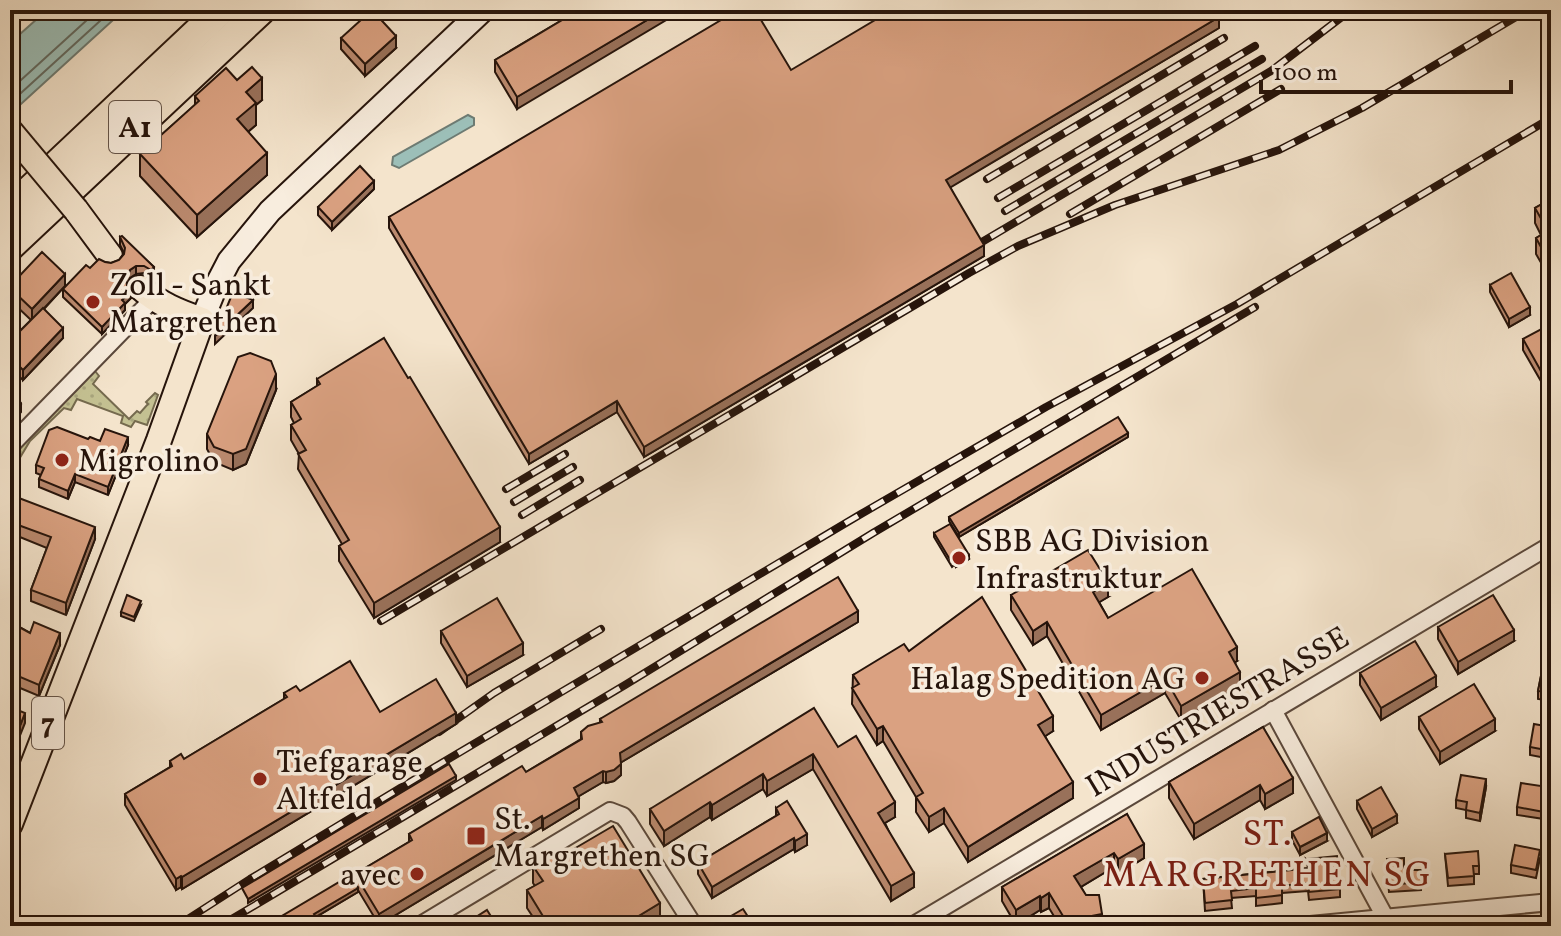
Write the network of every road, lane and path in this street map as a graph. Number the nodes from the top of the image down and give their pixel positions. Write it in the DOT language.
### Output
graph roads {
  1 [pos="221,10"];
  2 [pos="261,10"];
  3 [pos="483,10"];
  4 [pos="10,131"];
  5 [pos="10,209"];
  6 [pos="10,246"];
  7 [pos="110,256"];
  8 [pos="147,294"];
  9 [pos="202,320"];
  10 [pos="10,446"];
  11 [pos="1551,545"];
  12 [pos="1273,710"];
  13 [pos="10,824"];
  14 [pos="1550,899"];
  15 [pos="1385,917"];
  16 [pos="1409,921"];
  17 [pos="419,926"];
  18 [pos="694,926"];
  19 [pos="912,926"];
  20 [pos="1300,926"];
  1 -- 5 [label="highway, A1"];
  2 -- 6 [label="highway, A1"];
  3 -- 9 [label="main road"];
  4 -- 7 [label="main road, bridge"];
  8 -- 9 [label="main road"];
  8 -- 10 [label="street"];
  9 -- 13 [label="main road, 7"];
  11 -- 12 [label="street, INDUSTRIESTRASSE"];
  12 -- 15 [label="street"];
  12 -- 19 [label="street, INDUSTRIESTRASSE"];
  14 -- 16 [label="street"];
  15 -- 16 [label="street"];
  15 -- 20 [label="street"];
  17 -- 18 [label="street"];
}
